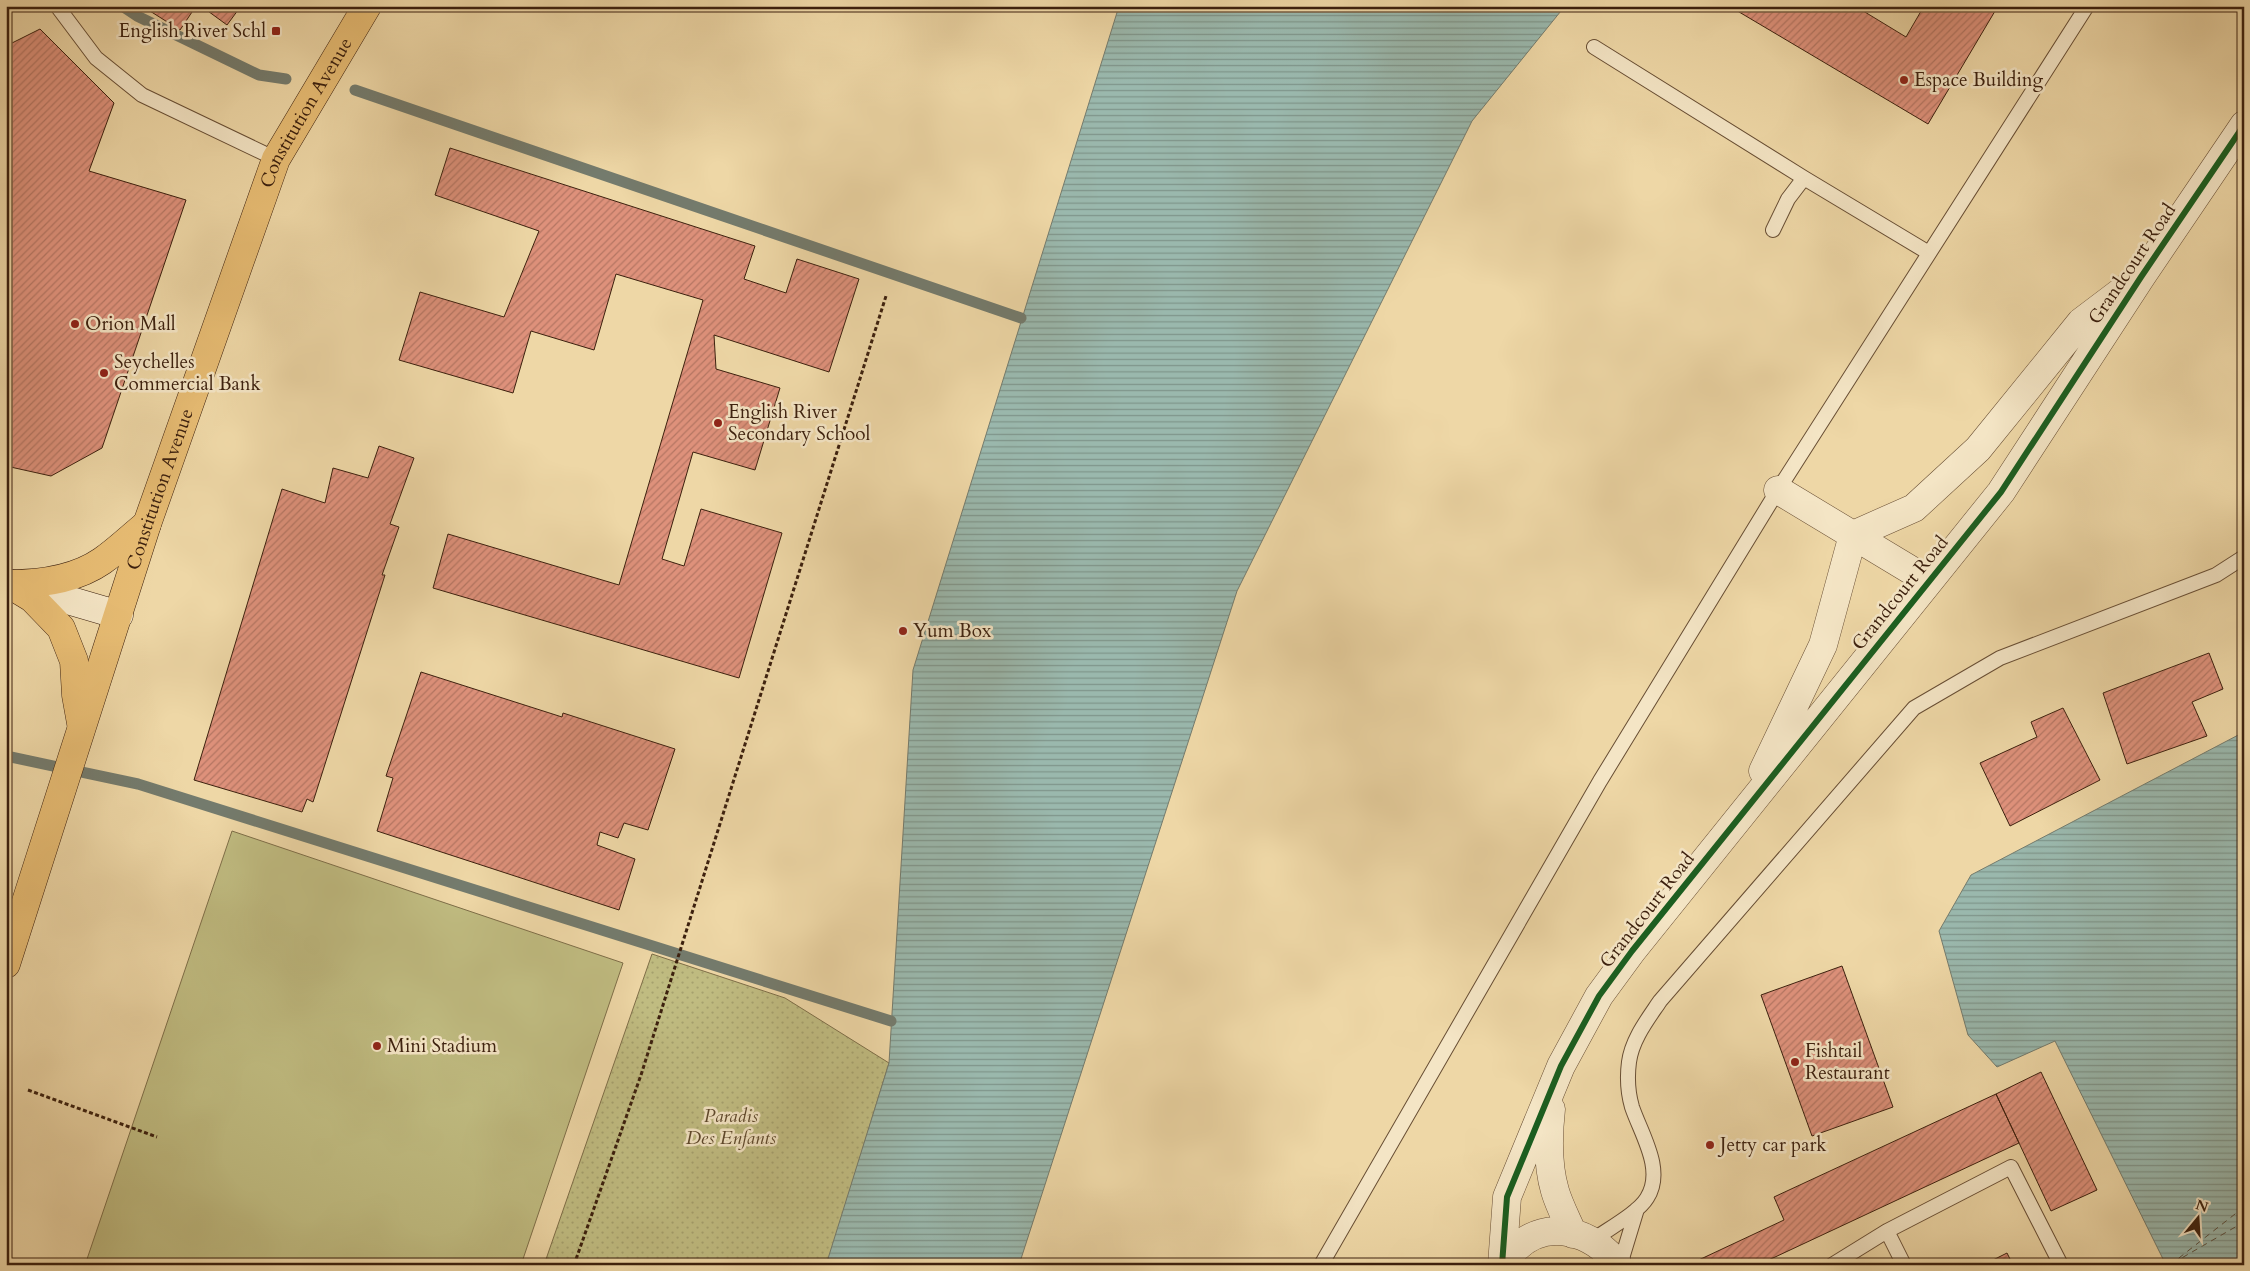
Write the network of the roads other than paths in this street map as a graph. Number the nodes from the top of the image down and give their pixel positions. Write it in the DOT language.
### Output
graph roads {
  1 [pos="57,6"];
  2 [pos="367,6"];
  3 [pos="2087,6"];
  4 [pos="1594,47"];
  5 [pos="2244,125"];
  6 [pos="276,159"];
  7 [pos="1804,178"];
  8 [pos="1773,230"];
  9 [pos="1929,253"];
  10 [pos="2141,276"];
  11 [pos="1778,490"];
  12 [pos="147,524"];
  13 [pos="1854,536"];
  14 [pos="2244,557"];
  15 [pos="1929,581"];
  16 [pos="8,583"];
  17 [pos="119,615"];
  18 [pos="82,729"];
  19 [pos="1744,812"];
  20 [pos="6,964"];
  21 [pos="1561,1066"];
  22 [pos="1637,1209"];
  23 [pos="1887,1231"];
  24 [pos="1583,1237"];
  25 [pos="1321,1265"];
  26 [pos="1504,1265"];
  27 [pos="1619,1265"];
  28 [pos="1832,1265"];
  29 [pos="1904,1265"];
  30 [pos="2061,1265"];
  1 -- 6 [label="lane"];
  2 -- 6 [label="main road, Constitution Avenue"];
  3 -- 9 [label="lane"];
  4 -- 7 [label="lane"];
  5 -- 10 [label="street, Grandcourt Road"];
  6 -- 12 [label="main road, Constitution Avenue"];
  7 -- 8 [label="lane"];
  7 -- 9 [label="lane"];
  9 -- 11 [label="lane"];
  10 -- 13 [label="street"];
  10 -- 15 [label="street, Grandcourt Road"];
  11 -- 13 [label="street"];
  11 -- 25 [label="lane"];
  12 -- 16 [label="main road"];
  12 -- 17 [label="main road, Constitution Avenue"];
  13 -- 15 [label="street"];
  13 -- 19 [label="street"];
  14 -- 22 [label="lane"];
  15 -- 19 [label="street, Grandcourt Road"];
  16 -- 17 [label="street"];
  16 -- 18 [label="main road"];
  17 -- 18 [label="main road, Constitution Avenue"];
  18 -- 20 [label="main road, Constitution Avenue"];
  19 -- 21 [label="street, Grandcourt Road"];
  21 -- 24 [label="street"];
  21 -- 26 [label="street"];
  22 -- 24 [label="lane"];
  22 -- 27 [label="lane"];
  23 -- 28 [label="lane"];
  23 -- 29 [label="lane"];
  23 -- 30 [label="lane"];
  24 -- 26 [label="street"];
  24 -- 27 [label="street"];
}
